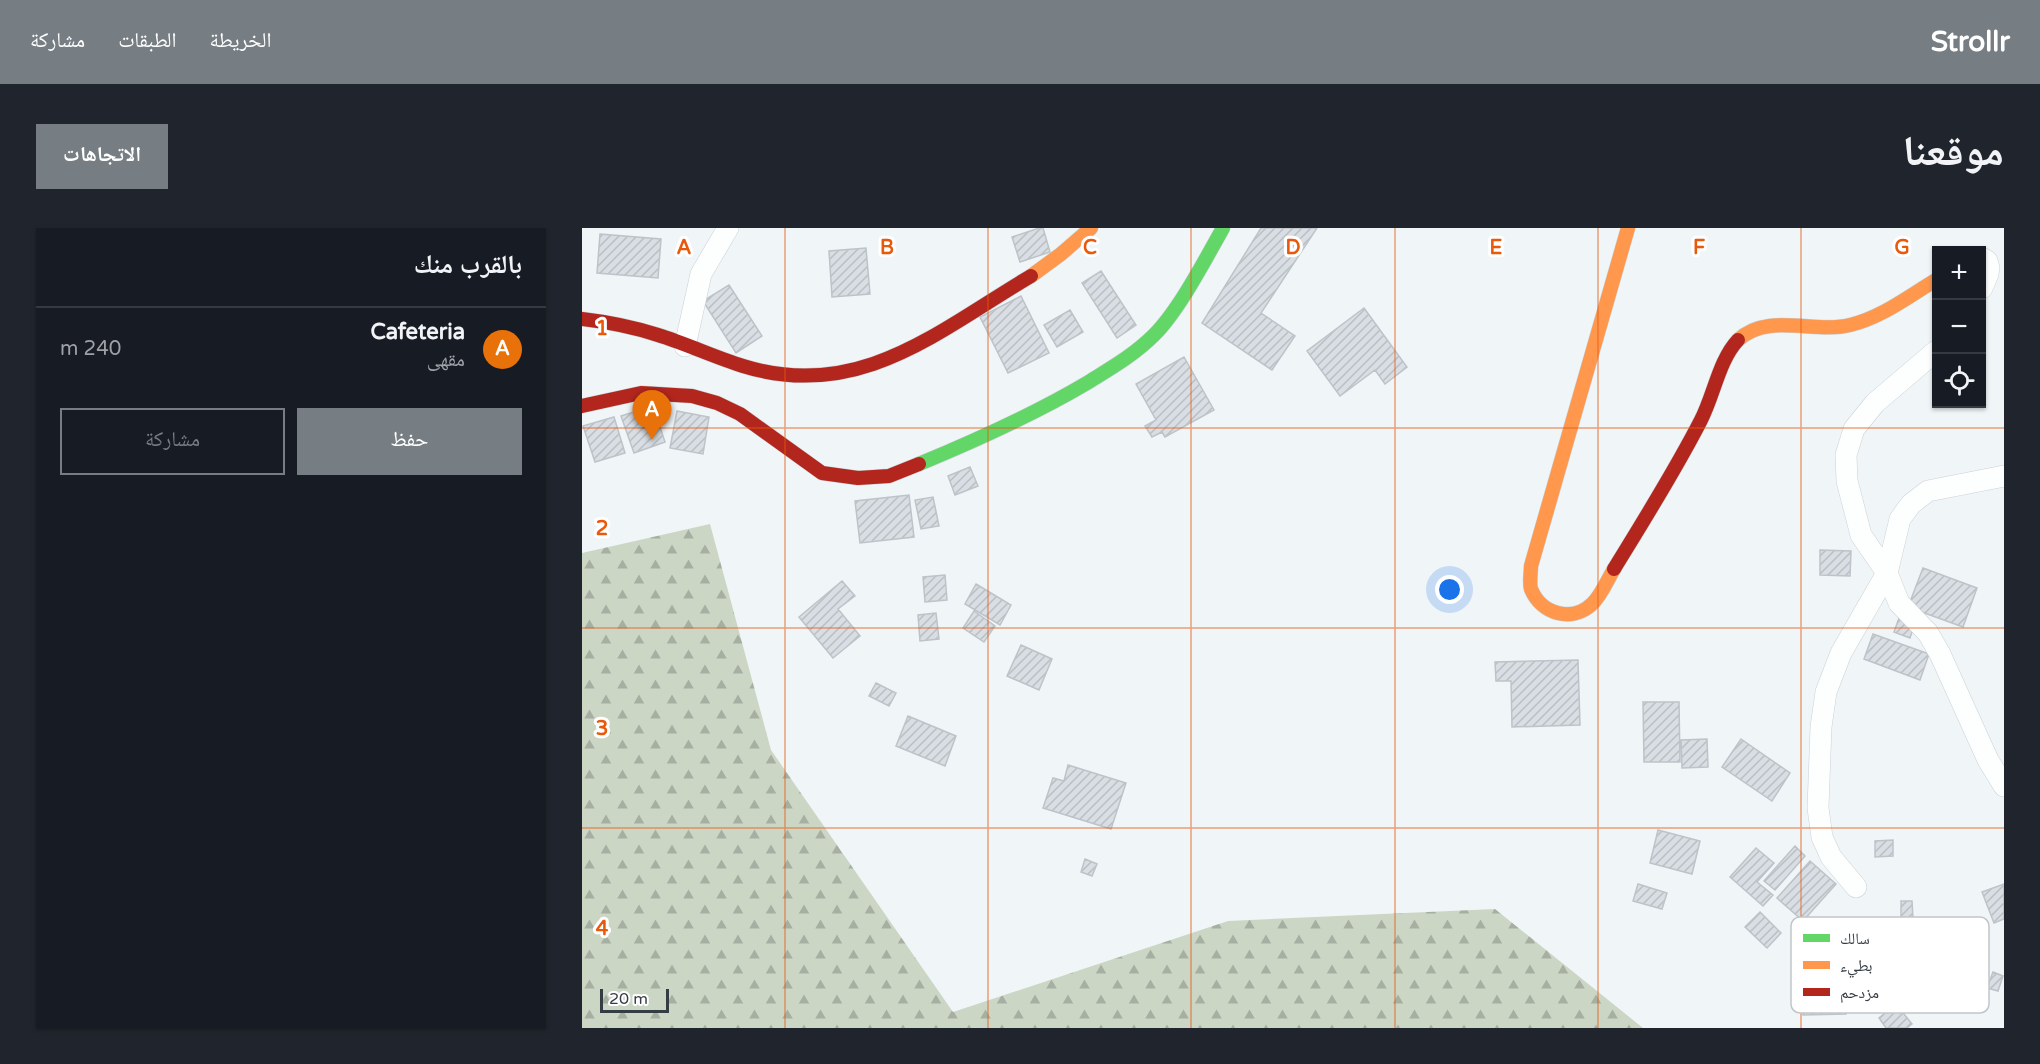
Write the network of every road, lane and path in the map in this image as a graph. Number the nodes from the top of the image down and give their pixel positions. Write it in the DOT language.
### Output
graph roads {
  1 [pos="728,228"];
  2 [pos="1091,228"];
  3 [pos="1223,228"];
  4 [pos="1628,228"];
  5 [pos="1986,260"];
  6 [pos="1986,277"];
  7 [pos="1932,282"];
  8 [pos="582,319"];
  9 [pos="685,346"];
  10 [pos="1932,354"];
  11 [pos="582,406"];
  12 [pos="2004,476"];
  13 [pos="1887,573"];
  14 [pos="2004,786"];
  15 [pos="1856,887"];
  1 -- 9 [label="street"];
  2 -- 9 [label="street"];
  3 -- 11 [label="street"];
  4 -- 7 [label="street"];
  5 -- 6 [label="street"];
  8 -- 9 [label="street"];
  10 -- 13 [label="street"];
  12 -- 13 [label="street"];
  13 -- 14 [label="street"];
  13 -- 15 [label="street"];
}
